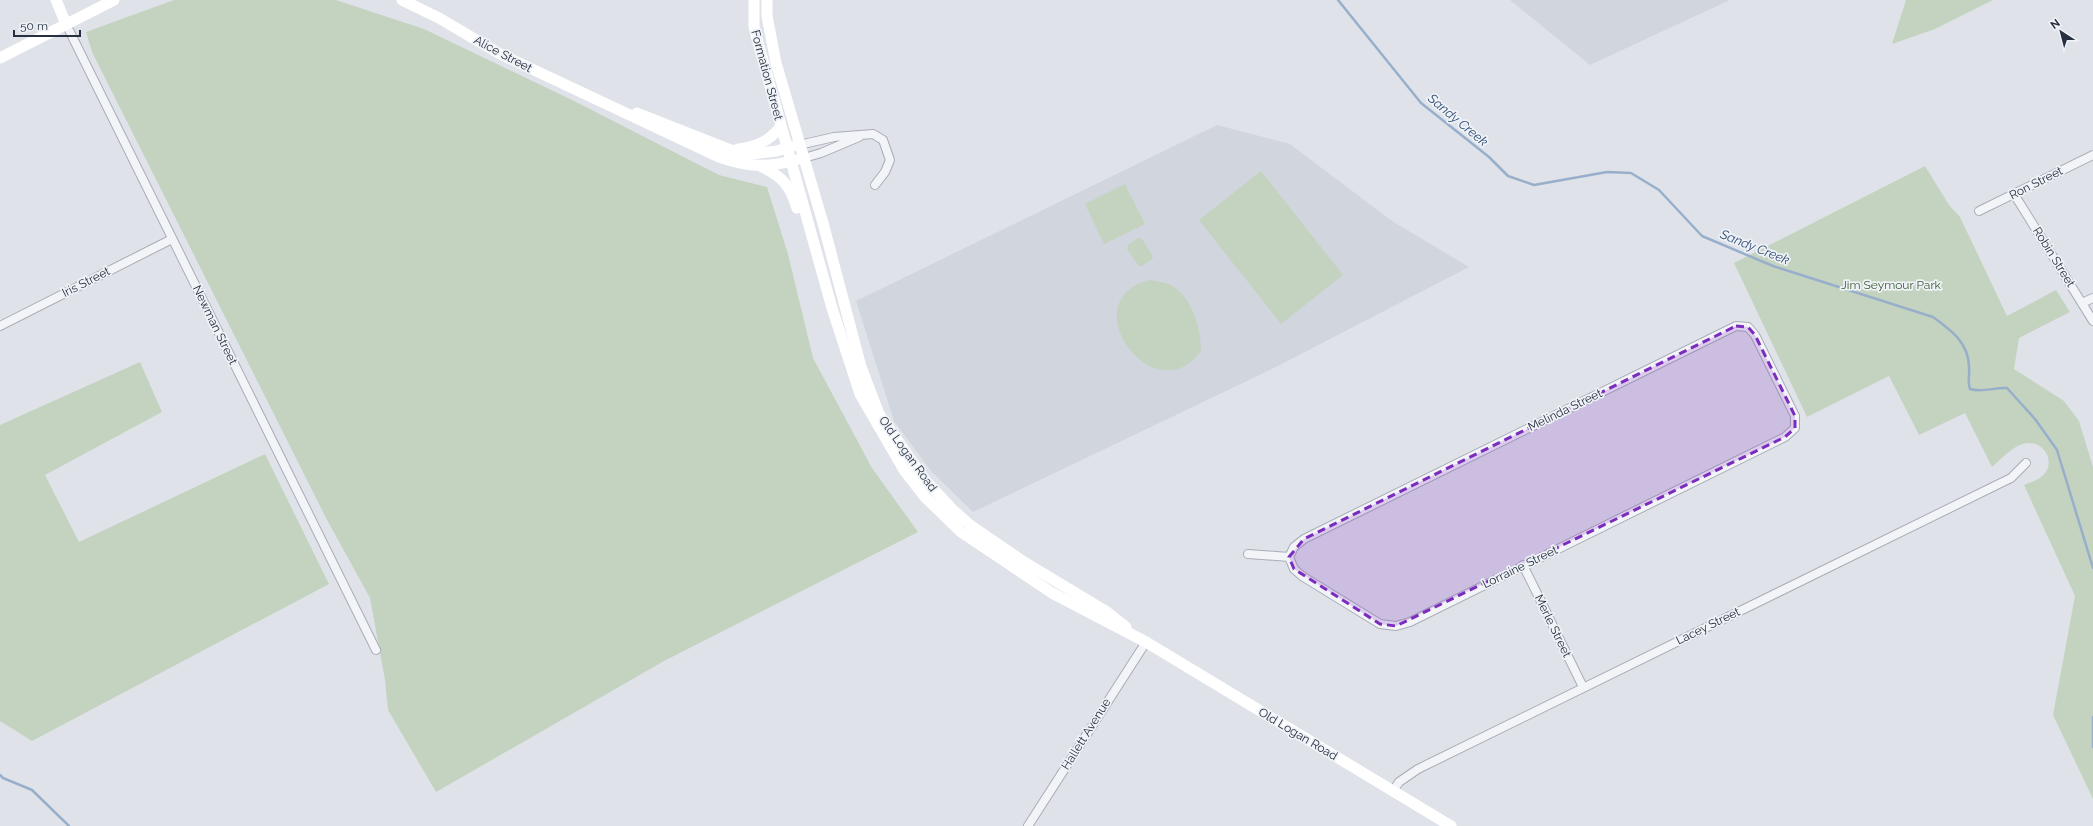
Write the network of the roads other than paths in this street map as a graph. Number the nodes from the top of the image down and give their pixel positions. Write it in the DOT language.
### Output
graph roads {
  1 [pos="56,0"];
  2 [pos="114,0"];
  3 [pos="402,0"];
  4 [pos="754,0"];
  5 [pos="767,0"];
  6 [pos="66,24"];
  7 [pos="0,58"];
  8 [pos="606,102"];
  9 [pos="781,126"];
  10 [pos="863,134"];
  11 [pos="800,145"];
  12 [pos="787,148"];
  13 [pos="731,150"];
  14 [pos="2093,154"];
  15 [pos="804,158"];
  16 [pos="791,162"];
  17 [pos="759,166"];
  18 [pos="875,185"];
  19 [pos="2014,194"];
  20 [pos="1979,211"];
  21 [pos="172,239"];
  22 [pos="816,252"];
  23 [pos="2093,298"];
  24 [pos="2082,303"];
  25 [pos="2093,322"];
  26 [pos="0,326"];
  27 [pos="1795,428"];
  28 [pos="2026,463"];
  29 [pos="1248,554"];
  30 [pos="1289,557"];
  31 [pos="1524,565"];
  32 [pos="1146,642"];
  33 [pos="376,650"];
  34 [pos="1583,687"];
  35 [pos="1394,791"];
  36 [pos="1028,826"];
  37 [pos="1451,826"];
  1 -- 6 [label="main road, Newman Street"];
  2 -- 6 [label="main road"];
  3 -- 8 [label="main road, Alice Street"];
  4 -- 9 [label="main road, Formation Street"];
  5 -- 11 [label="main road, Formation Street"];
  6 -- 7 [label="main road"];
  6 -- 21 [label="street, Newman Street"];
  8 -- 13 [label="main road, Alice Street"];
  8 -- 17 [label="main road, Alice Street"];
  9 -- 12 [label="main road, Formation Street"];
  9 -- 13 [label="main road"];
  10 -- 11 [label="street"];
  10 -- 15 [label="street"];
  10 -- 18 [label="street"];
  11 -- 12 [label="main road, Alice Street"];
  11 -- 15 [label="main road, Old Logan Road"];
  12 -- 13 [label="main road, Alice Street"];
  12 -- 16 [label="main road, Old Logan Road"];
  14 -- 19 [label="street, Ron Street"];
  15 -- 16 [label="main road, Alice Street"];
  15 -- 32 [label="main road, Old Logan Road"];
  16 -- 17 [label="main road, Alice Street"];
  16 -- 22 [label="main road, Old Logan Road"];
  17 -- 22 [label="main road, Old Logan Road"];
  19 -- 20 [label="street, Ron Street"];
  19 -- 24 [label="street, Robin Street"];
  21 -- 26 [label="street, Iris Street"];
  21 -- 33 [label="street, Newman Street"];
  22 -- 32 [label="main road, Old Logan Road"];
  23 -- 24 [label="street"];
  24 -- 25 [label="street, Robin Street"];
  27 -- 30 [label="street, Melinda Street"];
  27 -- 31 [label="street, Lorraine Street"];
  28 -- 34 [label="street, Lacey Street"];
  29 -- 30 [label="street"];
  30 -- 31 [label="street, Lorraine Street"];
  31 -- 34 [label="street, Merle Street"];
  32 -- 35 [label="main road, Old Logan Road"];
  32 -- 36 [label="street, Hallett Avenue"];
  34 -- 35 [label="street, Lacey Street"];
  35 -- 37 [label="main road, Old Logan Road"];
}
